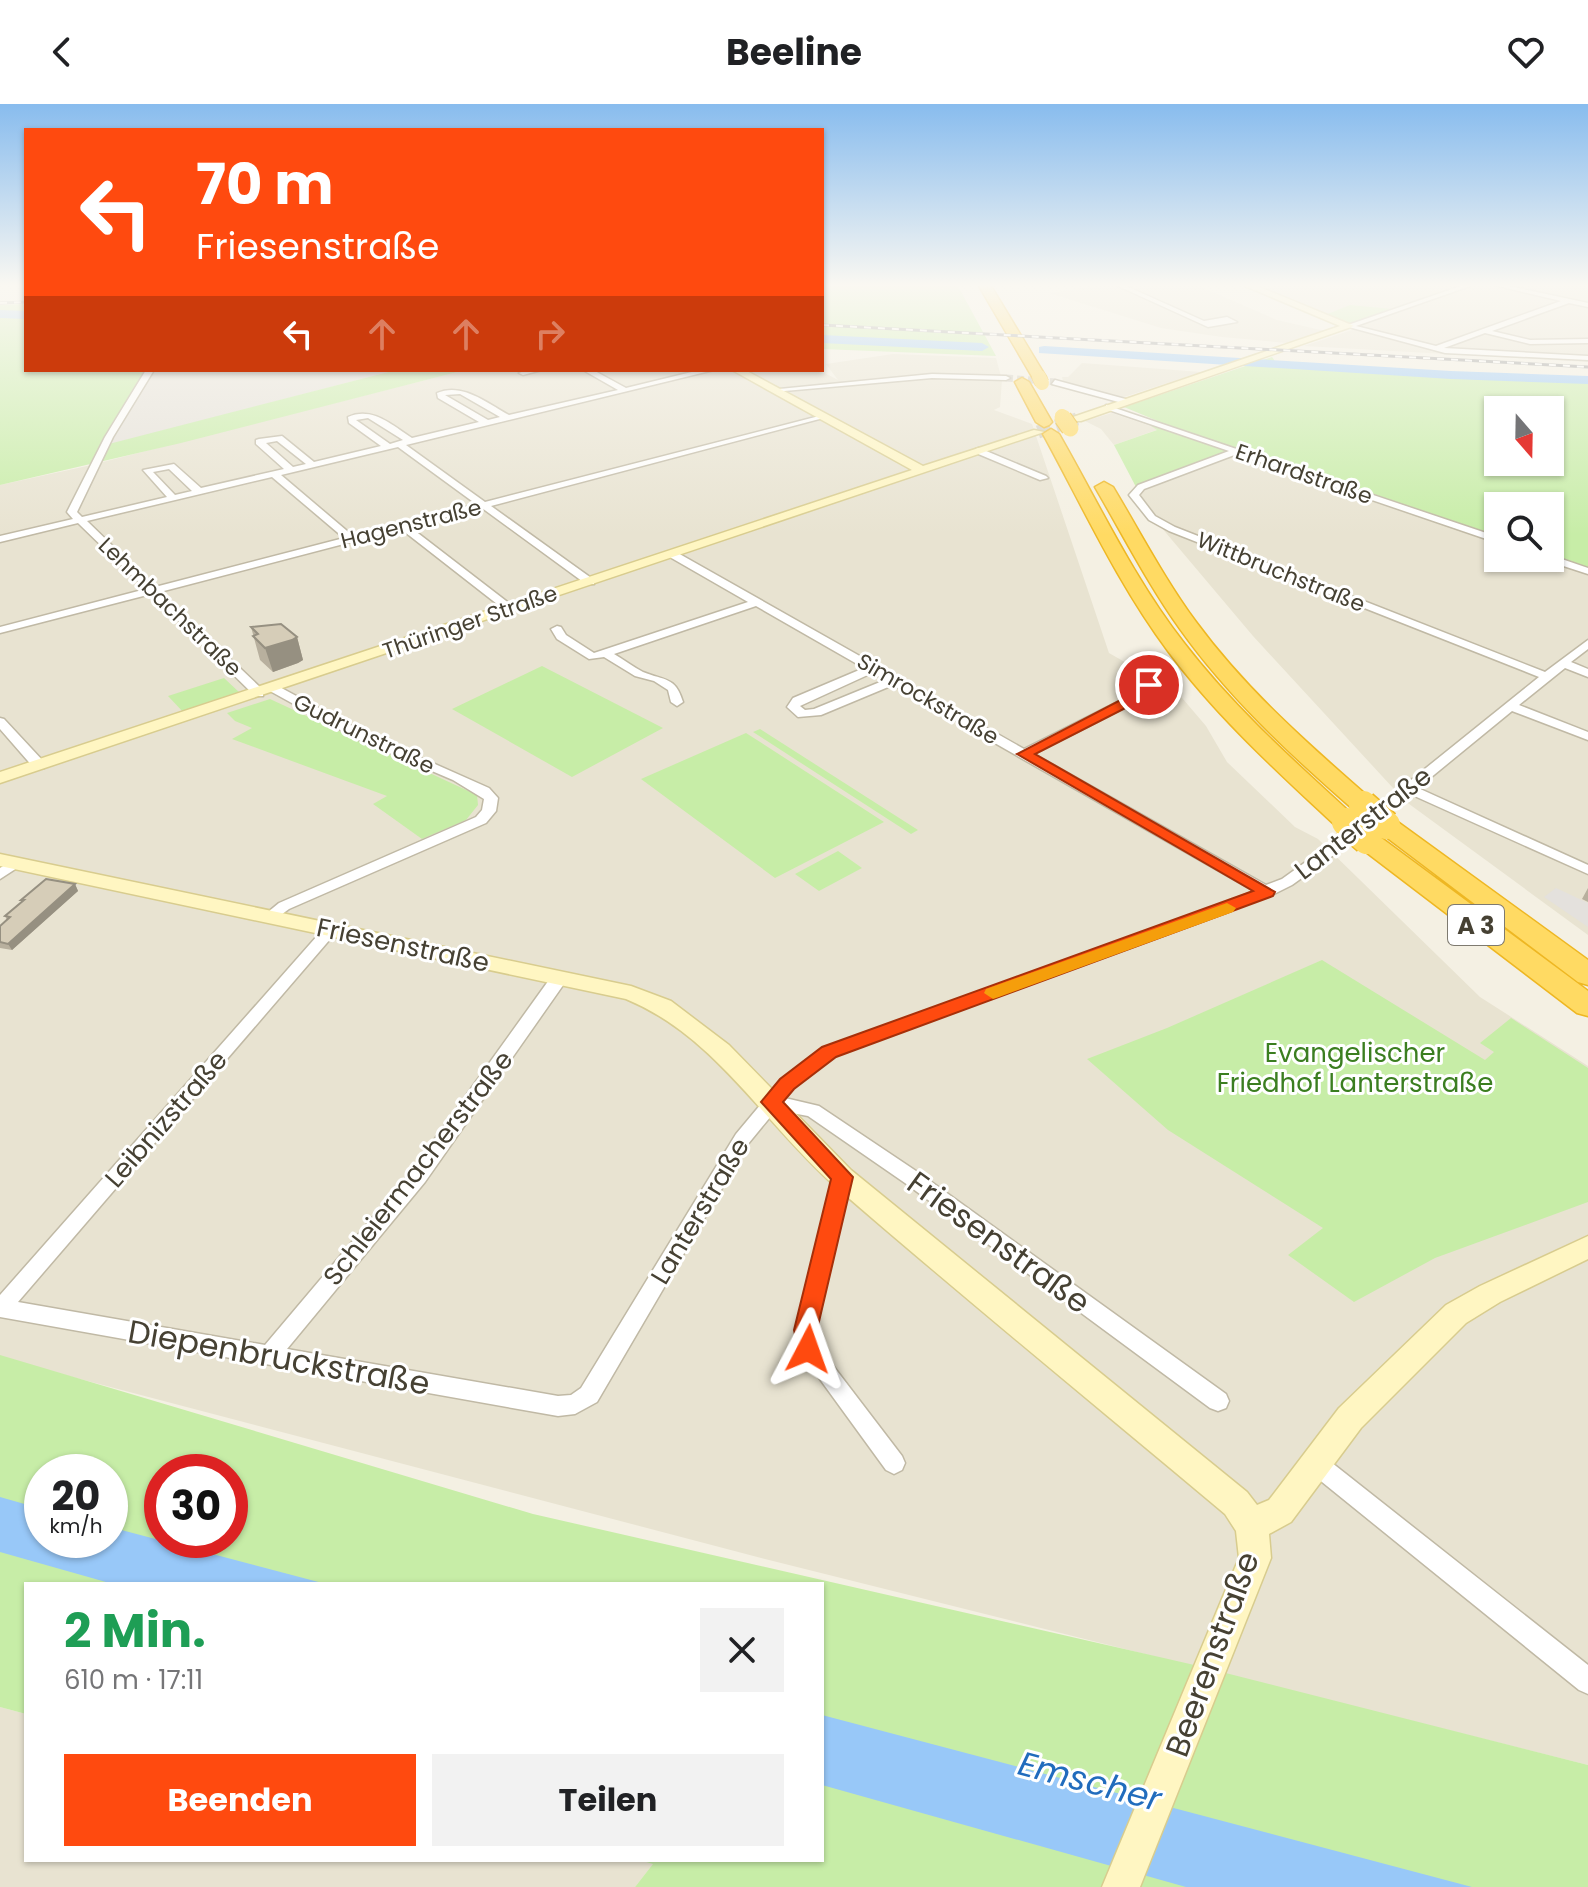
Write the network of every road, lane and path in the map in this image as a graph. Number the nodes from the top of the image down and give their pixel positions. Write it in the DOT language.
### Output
graph roads {
  1 [pos="1031,369"];
  2 [pos="1223,369"];
  3 [pos="149,372"];
  4 [pos="528,372"];
  5 [pos="591,372"];
  6 [pos="702,372"];
  7 [pos="741,372"];
  8 [pos="523,373"];
  9 [pos="1015,375"];
  10 [pos="625,390"];
  11 [pos="773,390"];
  12 [pos="1126,402"];
  13 [pos="1109,407"];
  14 [pos="1053,408"];
  15 [pos="823,417"];
  16 [pos="507,418"];
  17 [pos="486,423"];
  18 [pos="399,444"];
  19 [pos="979,451"];
  20 [pos="1237,451"];
  21 [pos="313,465"];
  22 [pos="291,470"];
  23 [pos="921,470"];
  24 [pos="274,474"];
  25 [pos="1043,478"];
  26 [pos="199,492"];
  27 [pos="173,498"];
  28 [pos="486,505"];
  29 [pos="80,520"];
  30 [pos="403,526"];
  31 [pos="1484,535"];
  32 [pos="0,539"];
  33 [pos="351,539"];
  34 [pos="672,554"];
  35 [pos="1564,563"];
  36 [pos="1588,571"];
  37 [pos="590,582"];
  38 [pos="152,591"];
  39 [pos="757,602"];
  40 [pos="510,609"];
  41 [pos="557,629"];
  42 [pos="0,630"];
  43 [pos="1588,643"];
  44 [pos="599,655"];
  45 [pos="1563,663"];
  46 [pos="873,668"];
  47 [pos="1588,673"];
  48 [pos="1546,676"];
  49 [pos="894,680"];
  50 [pos="1149,685"];
  51 [pos="267,691"];
  52 [pos="677,702"];
  53 [pos="1509,705"];
  54 [pos="0,722"];
  55 [pos="1588,736"];
  56 [pos="1024,754"];
  57 [pos="39,765"];
  58 [pos="0,778"];
  59 [pos="1409,789"];
  60 [pos="1366,823"];
  61 [pos="5,866"];
  62 [pos="1588,870"];
  63 [pos="1267,892"];
  64 [pos="269,917"];
  65 [pos="330,930"];
  66 [pos="1588,975"];
  67 [pos="560,977"];
  68 [pos="1588,1006"];
  69 [pos="771,1102"];
  70 [pos="842,1177"];
  71 [pos="1588,1247"];
  72 [pos="0,1308"];
  73 [pos="270,1355"];
  74 [pos="1218,1401"];
  75 [pos="558,1406"];
  76 [pos="1314,1462"];
  77 [pos="894,1463"];
  78 [pos="1250,1522"];
  79 [pos="1588,1681"];
  80 [pos="1121,1887"];
  1 -- 14 [label="highway, A 3"];
  2 -- 12 [label="street, Thüringer Straße"];
  3 -- 29 [label="street"];
  4 -- 8 [label="street"];
  5 -- 10 [label="street"];
  6 -- 10 [label="street"];
  7 -- 11 [label="street"];
  9 -- 11 [label="street"];
  9 -- 14 [label="highway, A 3"];
  10 -- 16 [label="street"];
  11 -- 15 [label="street"];
  12 -- 13 [label="street, Thüringer Straße"];
  12 -- 14 [label="street"];
  13 -- 14 [label="street, Thüringer Straße"];
  13 -- 20 [label="street, Erhardstraße"];
  14 -- 19 [label="street, Thüringer Straße"];
  14 -- 60 [label="highway, A 3"];
  15 -- 23 [label="street"];
  15 -- 28 [label="street, Hagenstraße"];
  16 -- 17 [label="street"];
  16 -- 17 [label="street"];
  17 -- 18 [label="street"];
  18 -- 18 [label="street"];
  18 -- 21 [label="street"];
  18 -- 28 [label="street"];
  19 -- 23 [label="street, Thüringer Straße"];
  19 -- 25 [label="street"];
  20 -- 31 [label="street, Erhardstraße"];
  20 -- 48 [label="street, Wittbruchstraße"];
  21 -- 22 [label="street"];
  21 -- 22 [label="street"];
  22 -- 24 [label="street"];
  23 -- 34 [label="street, Thüringer Straße"];
  24 -- 26 [label="street"];
  24 -- 33 [label="street"];
  26 -- 27 [label="street"];
  26 -- 27 [label="street"];
  27 -- 29 [label="street"];
  28 -- 30 [label="street, Hagenstraße"];
  28 -- 37 [label="street"];
  29 -- 32 [label="street"];
  29 -- 38 [label="street, Lehmbachstraße"];
  30 -- 33 [label="street, Hagenstraße"];
  30 -- 40 [label="street"];
  33 -- 38 [label="street, Hagenstraße"];
  34 -- 37 [label="street, Thüringer Straße"];
  34 -- 39 [label="street, Simrockstraße"];
  35 -- 36 [label="street"];
  37 -- 40 [label="street, Thüringer Straße"];
  38 -- 42 [label="street, Hagenstraße"];
  38 -- 51 [label="street, Lehmbachstraße"];
  39 -- 44 [label="street"];
  39 -- 46 [label="street, Simrockstraße"];
  40 -- 51 [label="street, Thüringer Straße"];
  41 -- 44 [label="street"];
  43 -- 45 [label="street, Lanterstraße"];
  44 -- 52 [label="street"];
  45 -- 47 [label="street"];
  45 -- 48 [label="street, Lanterstraße"];
  46 -- 49 [label="street, Simrockstraße"];
  46 -- 49 [label="street"];
  48 -- 53 [label="street, Lanterstraße"];
  49 -- 56 [label="street, Simrockstraße"];
  50 -- 56 [label="street"];
  51 -- 57 [label="street, Thüringer Straße"];
  51 -- 64 [label="street, Gudrunstraße"];
  53 -- 55 [label="street"];
  53 -- 59 [label="street, Lanterstraße"];
  54 -- 57 [label="street"];
  56 -- 63 [label="street, Simrockstraße"];
  57 -- 58 [label="street, Thüringer Straße"];
  59 -- 62 [label="street"];
  59 -- 63 [label="street, Lanterstraße"];
  60 -- 66 [label="highway, A 3"];
  60 -- 68 [label="highway, A 3"];
  61 -- 64 [label="street, Friesenstraße"];
  63 -- 69 [label="street, Lanterstraße"];
  64 -- 65 [label="street, Friesenstraße"];
  65 -- 67 [label="street, Friesenstraße"];
  65 -- 72 [label="street, Leibnizstraße"];
  67 -- 69 [label="street, Friesenstraße"];
  67 -- 73 [label="street, Schleiermacherstraße"];
  69 -- 70 [label="street, Friesenstraße"];
  69 -- 74 [label="street, Friesenstraße"];
  69 -- 75 [label="street, Lanterstraße"];
  70 -- 77 [label="street"];
  70 -- 78 [label="street, Friesenstraße"];
  71 -- 76 [label="street, Beerenstraße"];
  72 -- 73 [label="street, Diepenbruckstraße"];
  73 -- 75 [label="street, Diepenbruckstraße"];
  76 -- 78 [label="street, Beerenstraße"];
  76 -- 79 [label="street"];
  78 -- 80 [label="street, Beerenstraße"];
}
